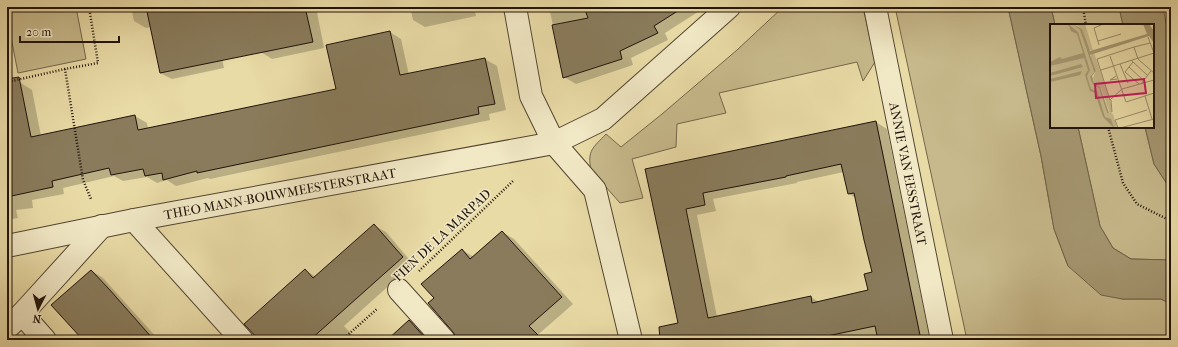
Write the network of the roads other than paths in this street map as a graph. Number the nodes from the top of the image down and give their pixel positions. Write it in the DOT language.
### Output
graph roads {
  1 [pos="515,7"];
  2 [pos="729,7"];
  3 [pos="874,7"];
  4 [pos="554,143"];
  5 [pos="134,220"];
  6 [pos="102,226"];
  7 [pos="7,246"];
  8 [pos="399,290"];
  9 [pos="14,321"];
  10 [pos="45,340"];
  11 [pos="242,340"];
  12 [pos="444,340"];
  13 [pos="631,340"];
  14 [pos="942,340"];
  1 -- 4 [label="street"];
  2 -- 4 [label="street"];
  3 -- 14 [label="street, ANNIE VAN EESSTRAAT"];
  4 -- 5 [label="street, THEO MANN-BOUWMEESTERSTRAAT"];
  4 -- 13 [label="street"];
  5 -- 6 [label="street, THEO MANN-BOUWMEESTERSTRAAT"];
  5 -- 11 [label="street"];
  6 -- 7 [label="street, THEO MANN-BOUWMEESTERSTRAAT"];
  6 -- 9 [label="street"];
  8 -- 12 [label="street"];
  9 -- 10 [label="street"];
}
